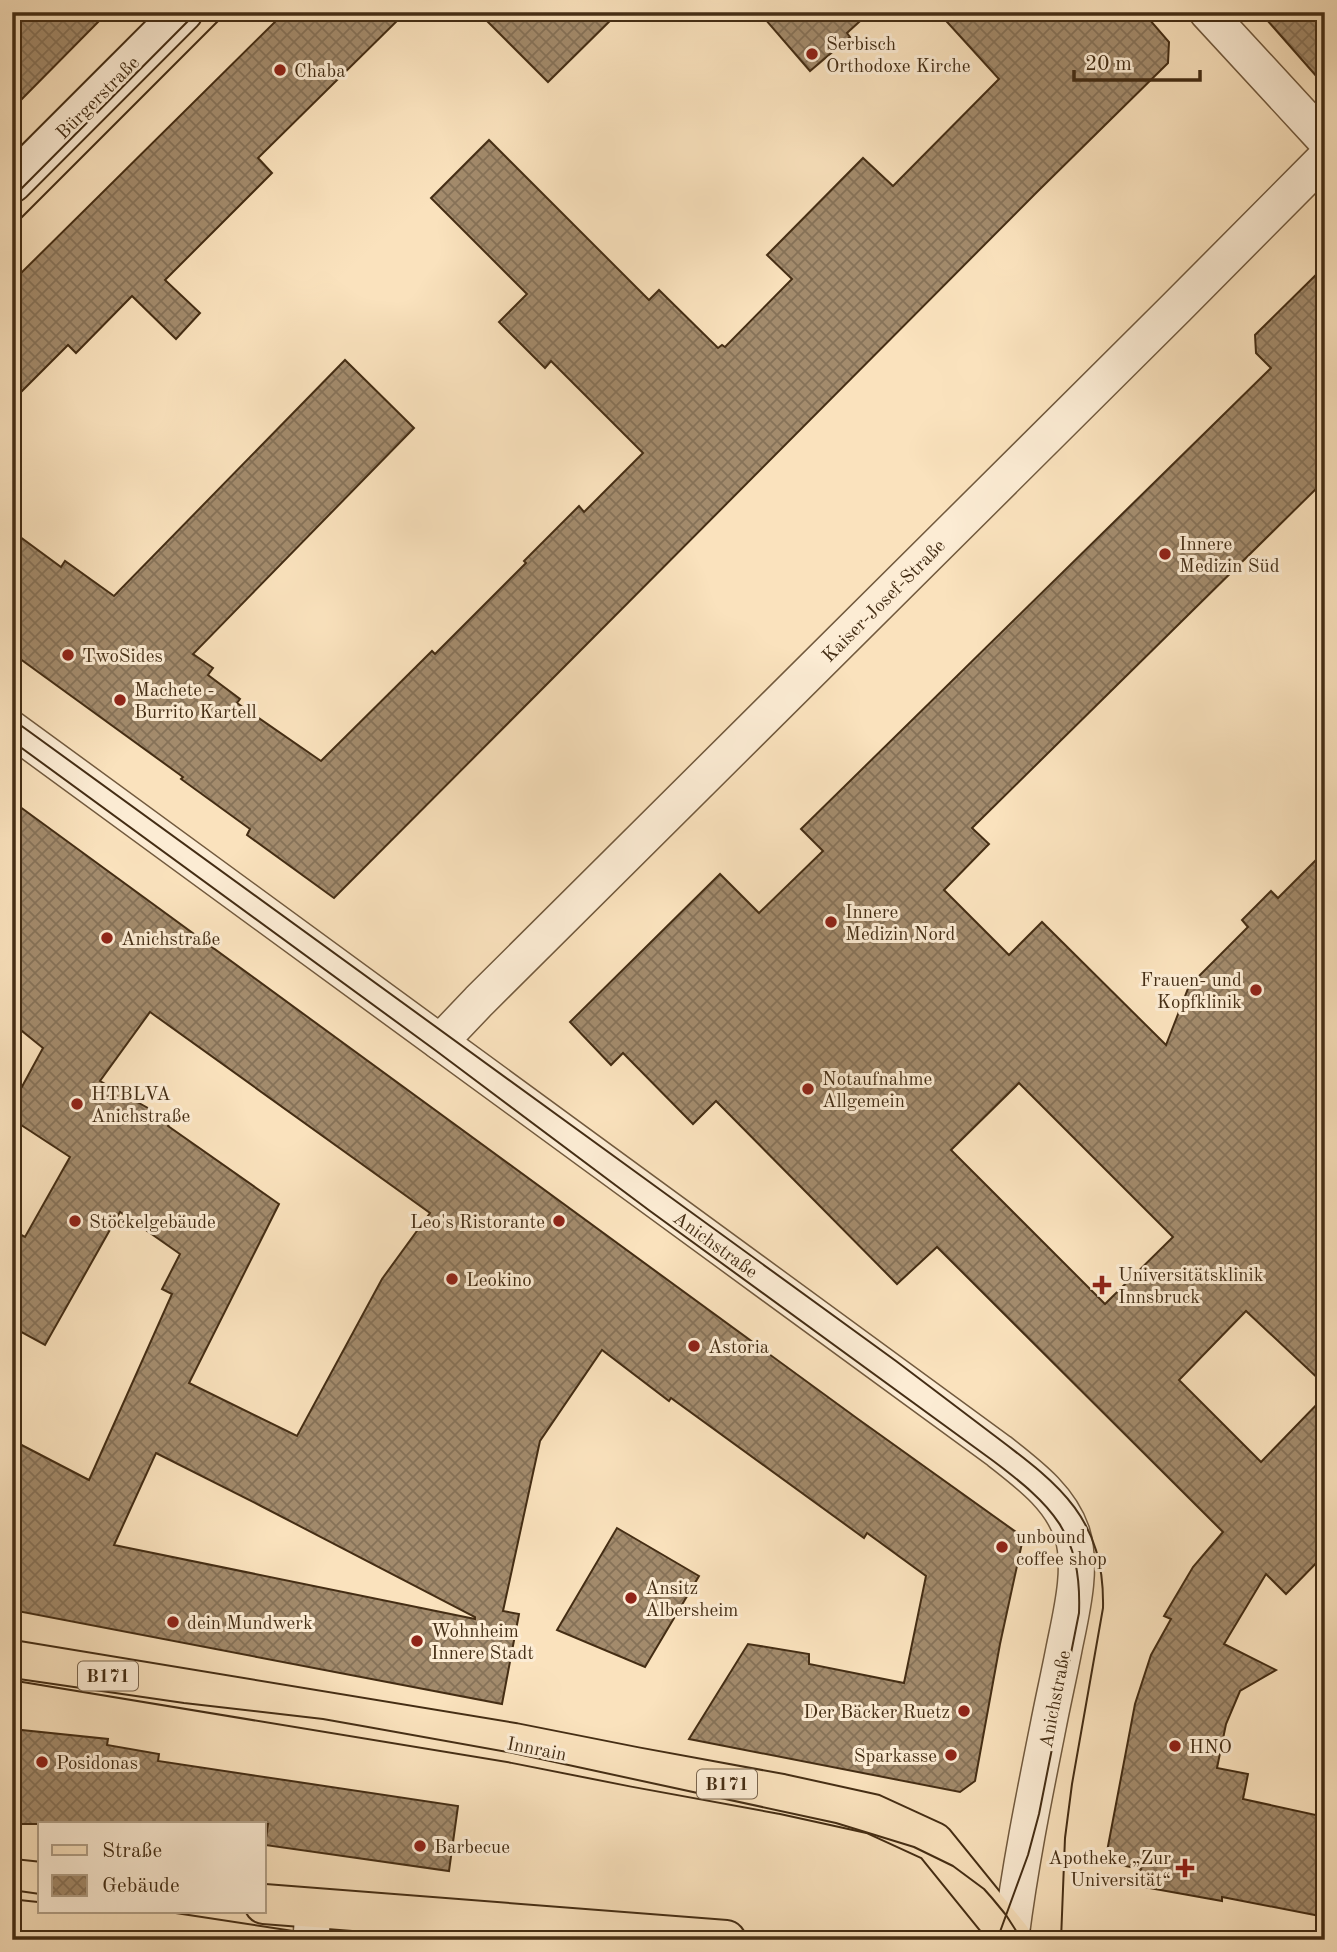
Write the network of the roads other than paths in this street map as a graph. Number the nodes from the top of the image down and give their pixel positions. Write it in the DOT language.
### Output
graph roads {
  1 [pos="1207,12"];
  2 [pos="175,15"];
  3 [pos="1325,141"];
  4 [pos="1325,158"];
  5 [pos="12,183"];
  6 [pos="12,729"];
  7 [pos="440,1042"];
  8 [pos="12,1660"];
  9 [pos="12,1879"];
  10 [pos="38,1882"];
  11 [pos="266,1904"];
  12 [pos="312,1924"];
  13 [pos="1011,1939"];
  14 [pos="726,1940"];
  1 -- 3 [label="street"];
  2 -- 5 [label="street, Bürgerstraße"];
  4 -- 7 [label="street, Kaiser-Josef-Straße"];
  6 -- 7 [label="street, Anichstraße"];
  7 -- 13 [label="street, Anichstraße"];
  8 -- 13 [label="main road, Innrain / B171"];
  9 -- 10 [label="main road"];
  11 -- 12 [label="main road"];
  12 -- 14 [label="main road"];
}
